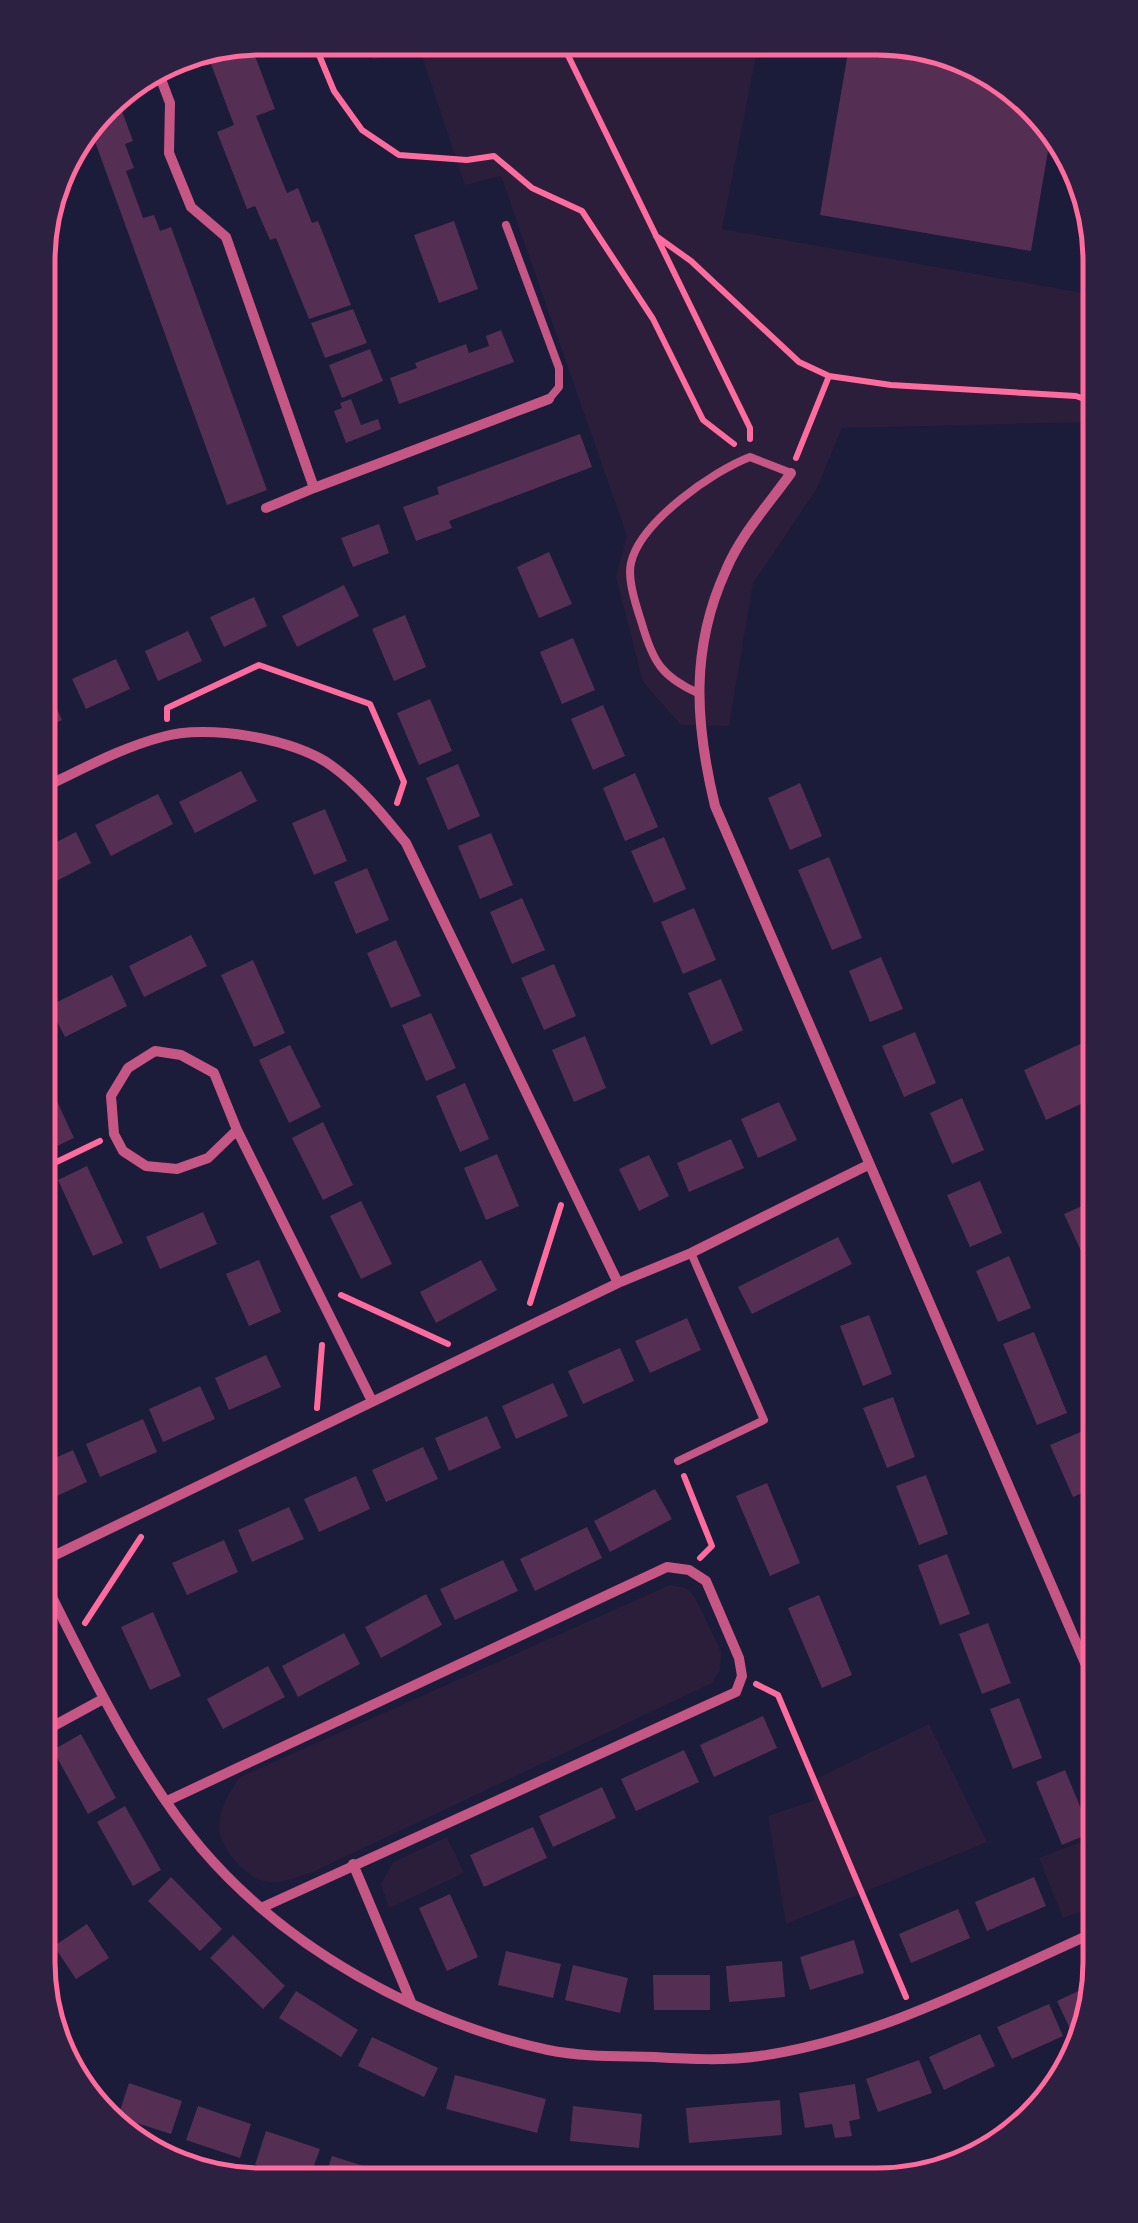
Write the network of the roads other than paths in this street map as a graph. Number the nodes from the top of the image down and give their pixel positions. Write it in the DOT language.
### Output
graph roads {
  1 [pos="162,81"];
  2 [pos="506,226"];
  3 [pos="548,399"];
  4 [pos="791,473"];
  5 [pos="314,488"];
  6 [pos="266,508"];
  7 [pos="698,693"];
  8 [pos="55,782"];
  9 [pos="236,1130"];
  10 [pos="868,1165"];
  11 [pos="691,1253"];
  12 [pos="618,1283"];
  13 [pos="372,1401"];
  14 [pos="678,1461"];
  15 [pos="55,1554"];
  16 [pos="55,1604"];
  17 [pos="1083,1659"];
  18 [pos="103,1699"];
  19 [pos="55,1725"];
  20 [pos="167,1801"];
  21 [pos="353,1864"];
  22 [pos="261,1908"];
  23 [pos="1083,1937"];
  24 [pos="411,2002"];
  1 -- 5 [label="street"];
  2 -- 3 [label="lane"];
  3 -- 5 [label="street"];
  4 -- 7 [label="street"];
  4 -- 7 [label="lane"];
  5 -- 6 [label="street"];
  7 -- 10 [label="street"];
  8 -- 12 [label="street"];
  9 -- 9 [label="street"];
  9 -- 13 [label="street"];
  10 -- 11 [label="street"];
  10 -- 17 [label="street"];
  11 -- 12 [label="street"];
  11 -- 14 [label="lane"];
  12 -- 13 [label="street"];
  13 -- 15 [label="street"];
  16 -- 18 [label="street"];
  18 -- 19 [label="street"];
  18 -- 20 [label="street"];
  20 -- 21 [label="street"];
  20 -- 22 [label="street"];
  21 -- 22 [label="street"];
  21 -- 24 [label="street"];
  22 -- 24 [label="street"];
  23 -- 24 [label="street"];
}
